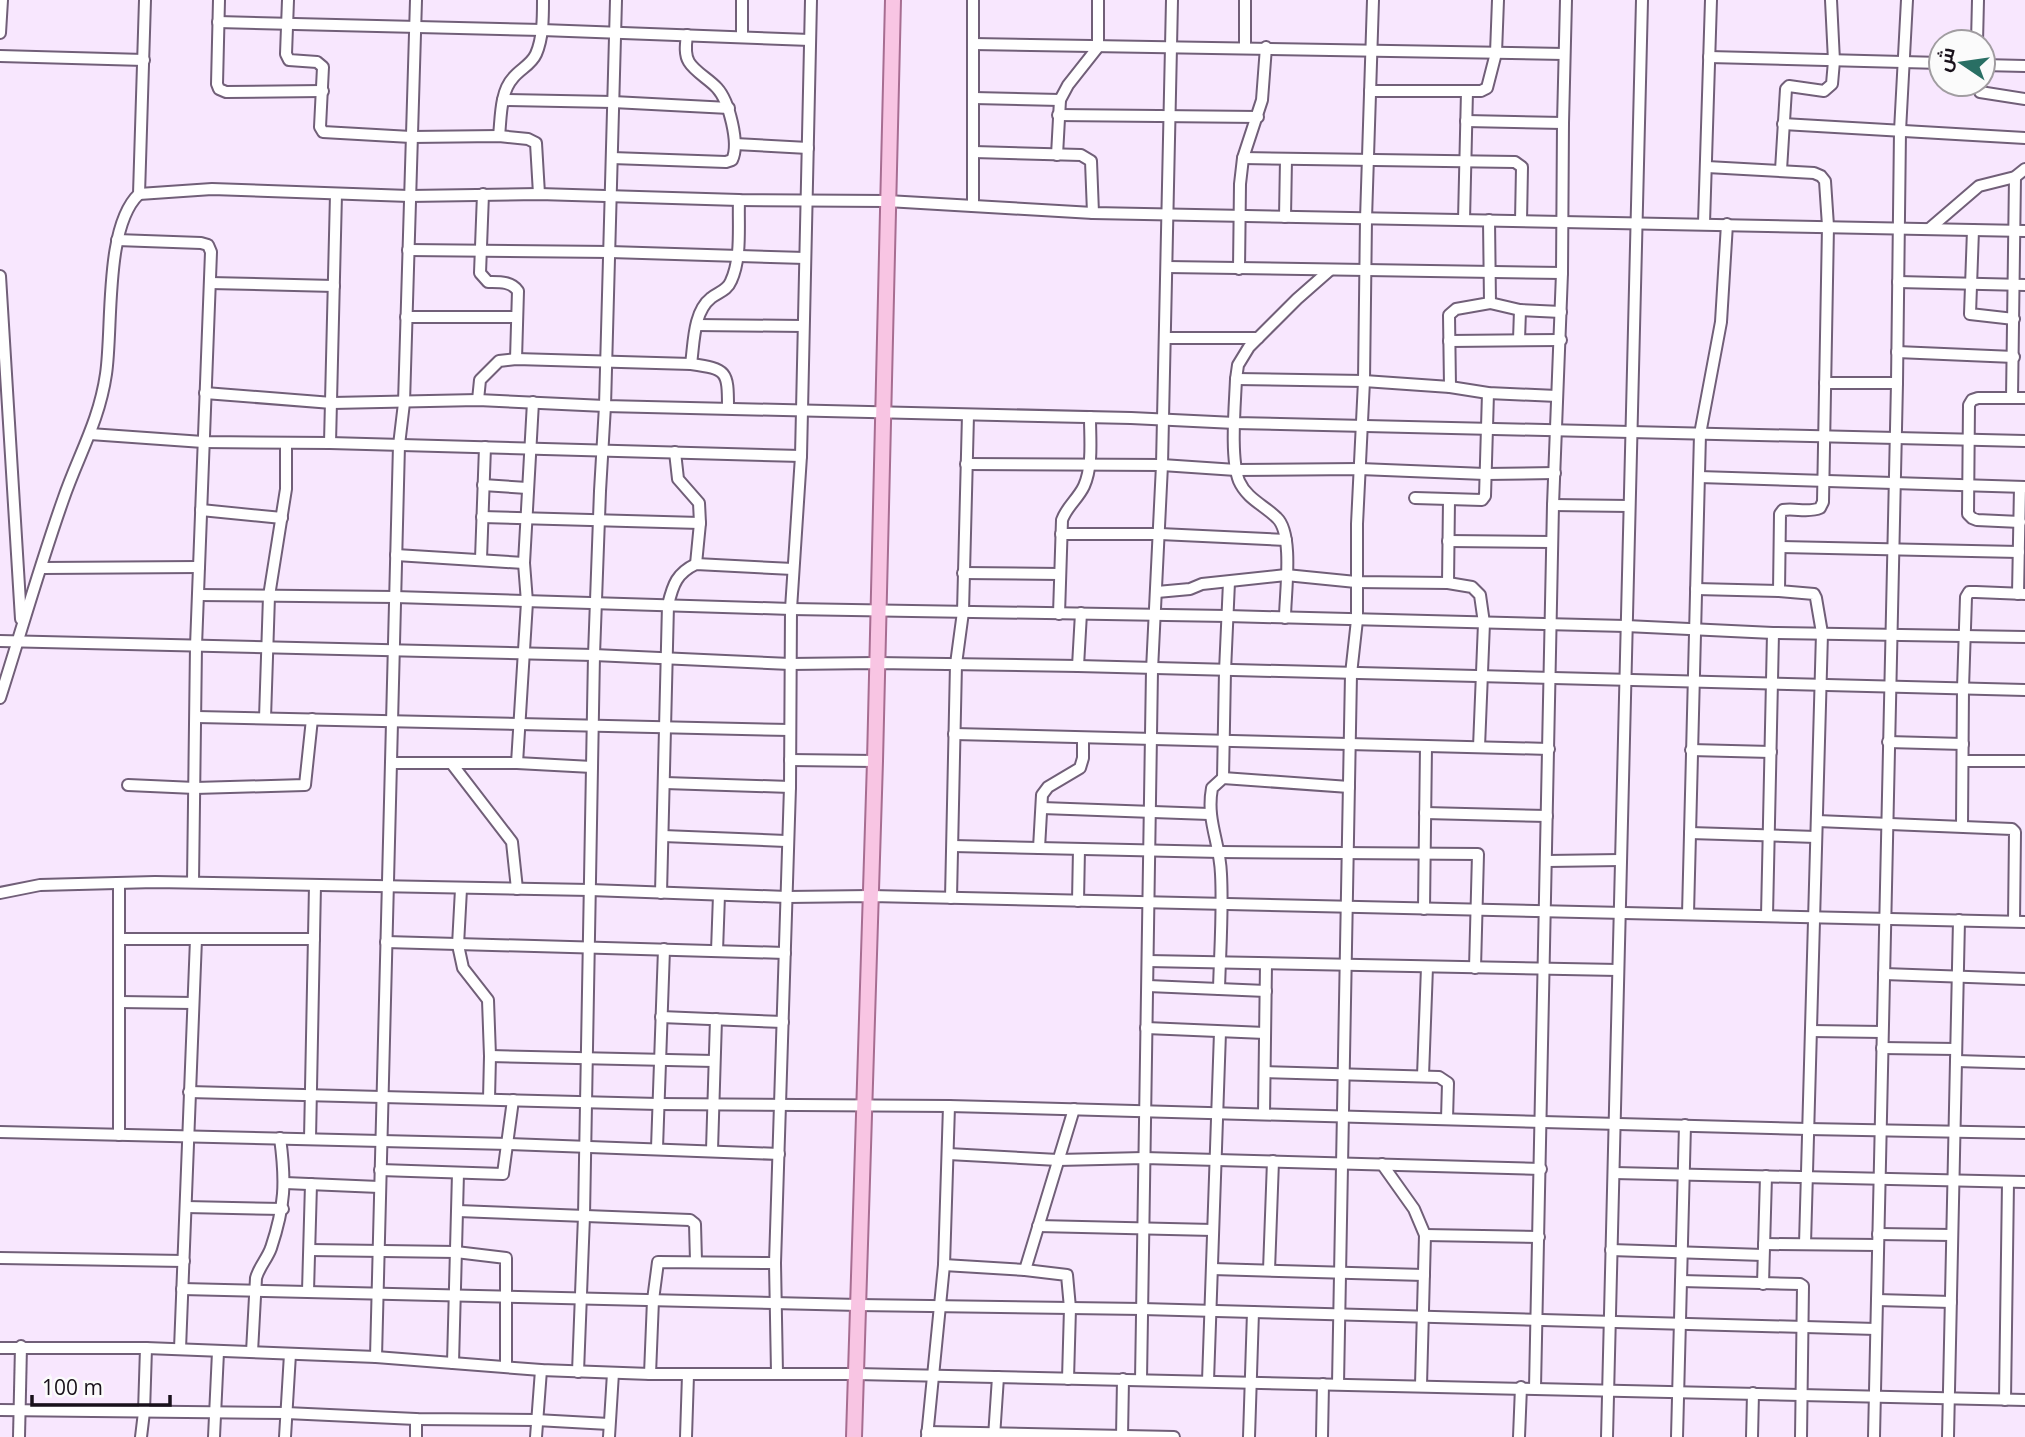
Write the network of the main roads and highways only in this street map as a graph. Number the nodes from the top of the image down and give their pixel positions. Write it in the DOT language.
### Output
graph roads {
  1 [pos="892,0"];
  2 [pos="854,1437"];
  1 -- 2 [label="main road"];
}
